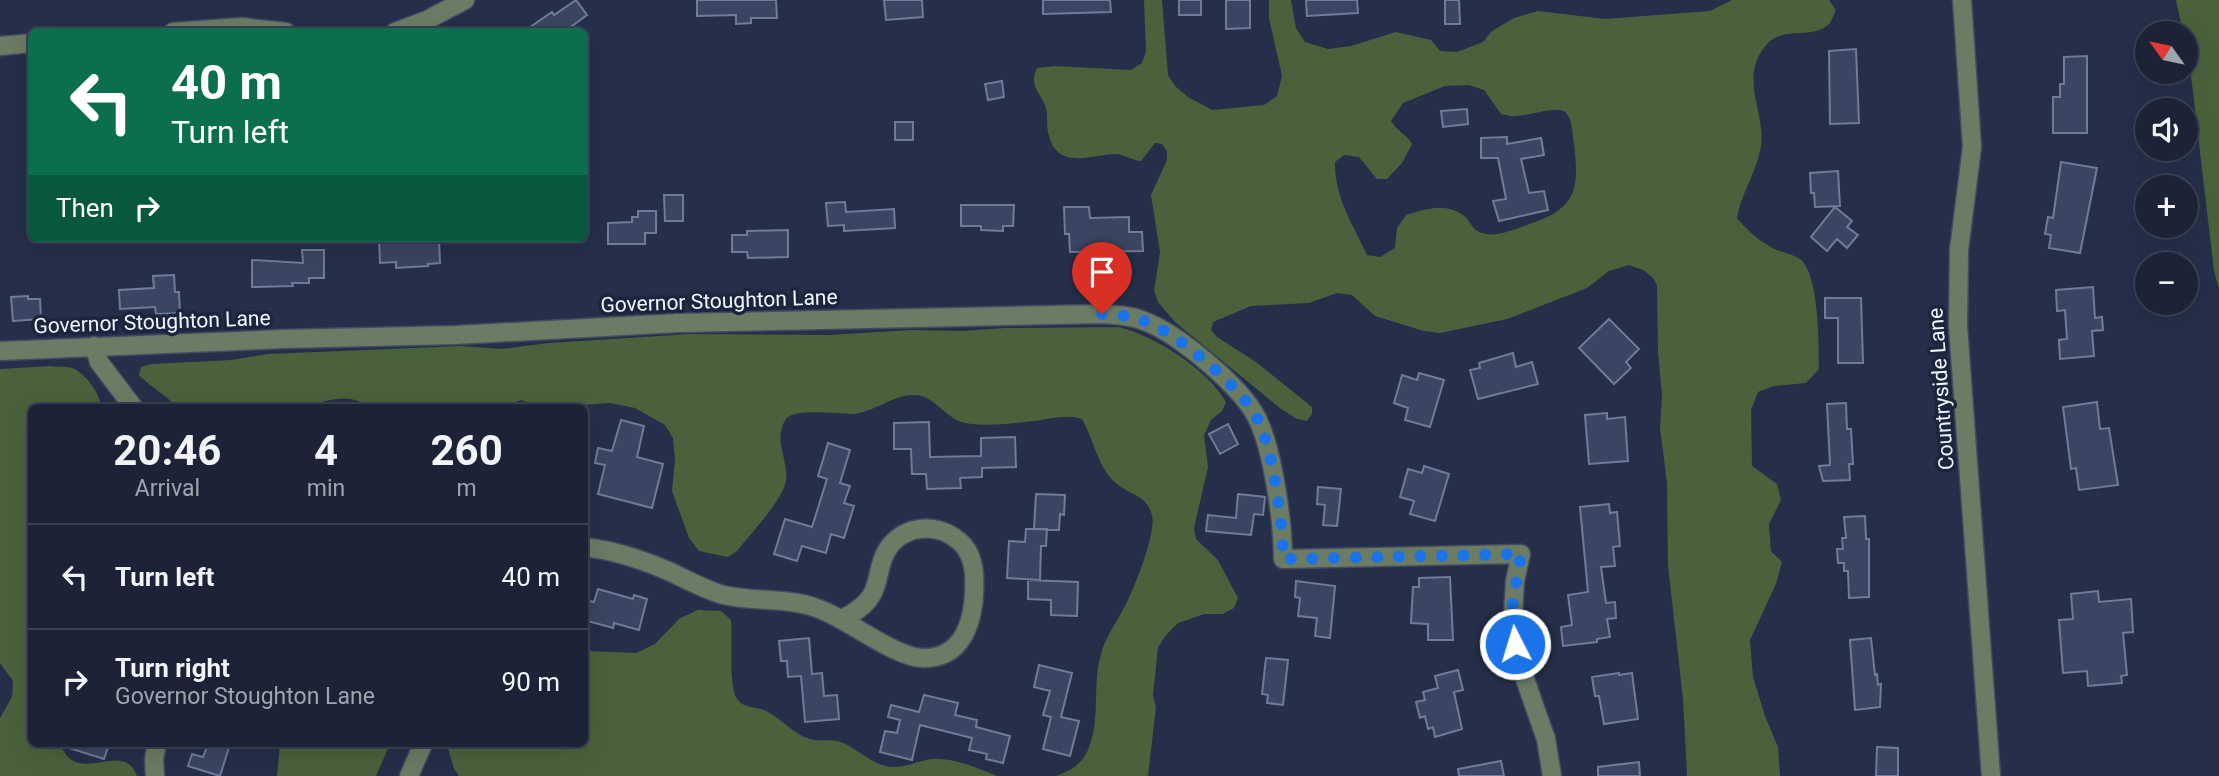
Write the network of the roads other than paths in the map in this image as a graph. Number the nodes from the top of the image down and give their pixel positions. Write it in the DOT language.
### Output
graph roads {
  1 [pos="465,0"];
  2 [pos="1962,0"];
  3 [pos="228,28"];
  4 [pos="251,28"];
  5 [pos="406,28"];
  6 [pos="28,43"];
  7 [pos="0,46"];
  8 [pos="94,346"];
  9 [pos="0,351"];
  10 [pos="131,404"];
  11 [pos="588,548"];
  12 [pos="842,619"];
  13 [pos="156,747"];
  14 [pos="422,747"];
  15 [pos="155,776"];
  16 [pos="409,776"];
  17 [pos="1552,776"];
  18 [pos="1991,776"];
  1 -- 5 [label="street"];
  2 -- 18 [label="street, Countryside Lane"];
  3 -- 4 [label="street"];
  6 -- 7 [label="street"];
  8 -- 9 [label="street, Governor Stoughton Lane"];
  8 -- 10 [label="street"];
  8 -- 17 [label="street, Governor Stoughton Lane"];
  11 -- 12 [label="street"];
  12 -- 12 [label="street"];
  13 -- 15 [label="street"];
  14 -- 16 [label="street"];
}
